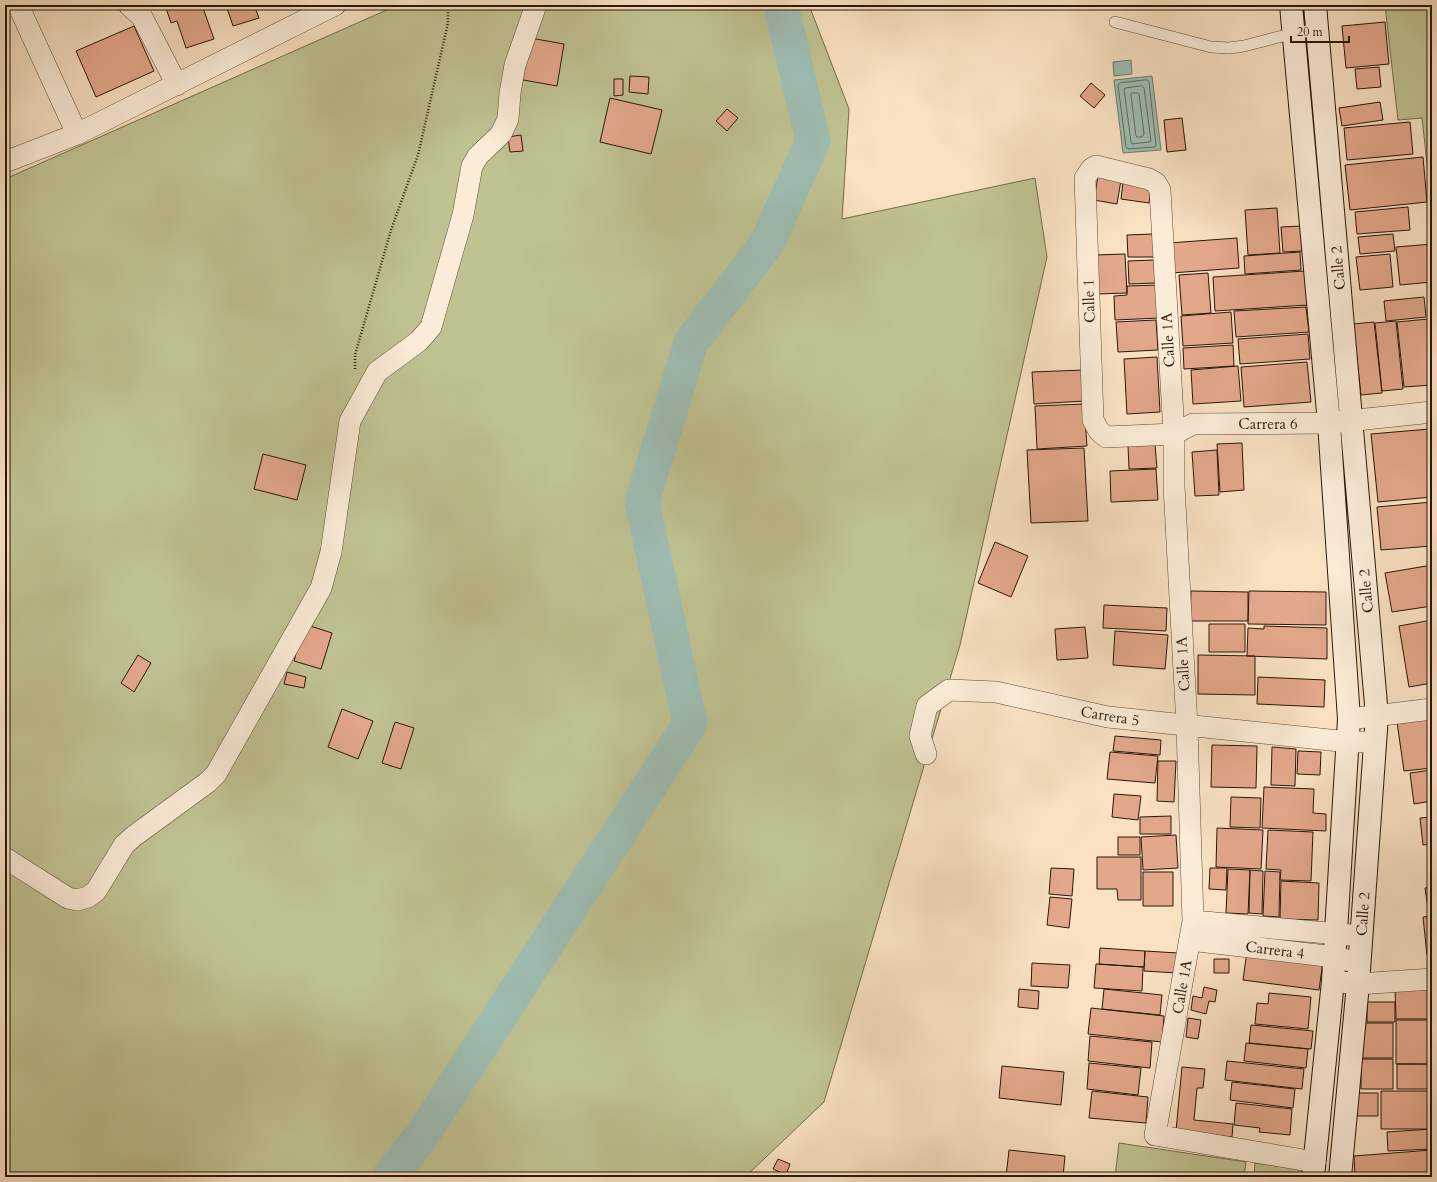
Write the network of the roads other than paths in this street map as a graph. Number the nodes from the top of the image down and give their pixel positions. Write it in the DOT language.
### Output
graph roads {
  1 [pos="18,5"];
  2 [pos="336,5"];
  3 [pos="536,5"];
  4 [pos="1292,5"];
  5 [pos="1315,5"];
  6 [pos="139,9"];
  7 [pos="1115,22"];
  8 [pos="1294,33"];
  9 [pos="177,85"];
  10 [pos="77,134"];
  11 [pos="5,162"];
  12 [pos="1096,166"];
  13 [pos="1432,412"];
  14 [pos="1352,422"];
  15 [pos="1329,423"];
  16 [pos="1174,434"];
  17 [pos="1106,438"];
  18 [pos="1432,709"];
  19 [pos="1377,716"];
  20 [pos="1350,719"];
  21 [pos="1187,726"];
  22 [pos="1349,742"];
  23 [pos="1375,742"];
  24 [pos="926,754"];
  25 [pos="5,858"];
  26 [pos="1191,930"];
  27 [pos="1336,934"];
  28 [pos="1361,936"];
  29 [pos="1335,957"];
  30 [pos="1359,973"];
  31 [pos="1432,979"];
  32 [pos="1333,981"];
  33 [pos="1314,1170"];
  34 [pos="1340,1177"];
  1 -- 10 [label="street"];
  2 -- 9 [label="street"];
  3 -- 25 [label="street"];
  4 -- 8 [label="main road, Calle 2"];
  5 -- 14 [label="main road, Calle 2"];
  6 -- 9 [label="street"];
  7 -- 8 [label="lane"];
  8 -- 15 [label="main road, Calle 2"];
  9 -- 10 [label="street"];
  10 -- 11 [label="street"];
  12 -- 16 [label="street, Calle 1A"];
  12 -- 17 [label="street, Calle 1"];
  13 -- 14 [label="street, Carrera 6"];
  14 -- 15 [label="street, Carrera 6"];
  14 -- 19 [label="main road, Calle 2"];
  15 -- 16 [label="street, Carrera 6"];
  15 -- 20 [label="main road, Calle 2"];
  16 -- 17 [label="street, Carrera 6"];
  16 -- 21 [label="street, Calle 1A"];
  18 -- 19 [label="street"];
  19 -- 20 [label="street"];
  19 -- 23 [label="main road, Calle 2"];
  20 -- 22 [label="main road, Calle 2"];
  21 -- 22 [label="street, Carrera 5"];
  21 -- 24 [label="street, Carrera 5"];
  21 -- 26 [label="street, Calle 1A"];
  22 -- 23 [label="street, Carrera 5"];
  22 -- 27 [label="main road, Calle 2"];
  23 -- 28 [label="main road, Calle 2"];
  26 -- 27 [label="street, Carrera 4"];
  26 -- 29 [label="street, Carrera 4"];
  26 -- 33 [label="street, Calle 1A"];
  27 -- 28 [label="street, Carrera 4"];
  27 -- 29 [label="main road, Calle 2"];
  28 -- 30 [label="main road, Calle 2"];
  29 -- 30 [label="street, Carrera 4"];
  29 -- 32 [label="main road, Calle 2"];
  30 -- 31 [label="street, Carrera 4"];
  30 -- 32 [label="street, Carrera 4"];
  30 -- 34 [label="main road, Calle 2"];
  32 -- 33 [label="main road, Calle 2"];
}
